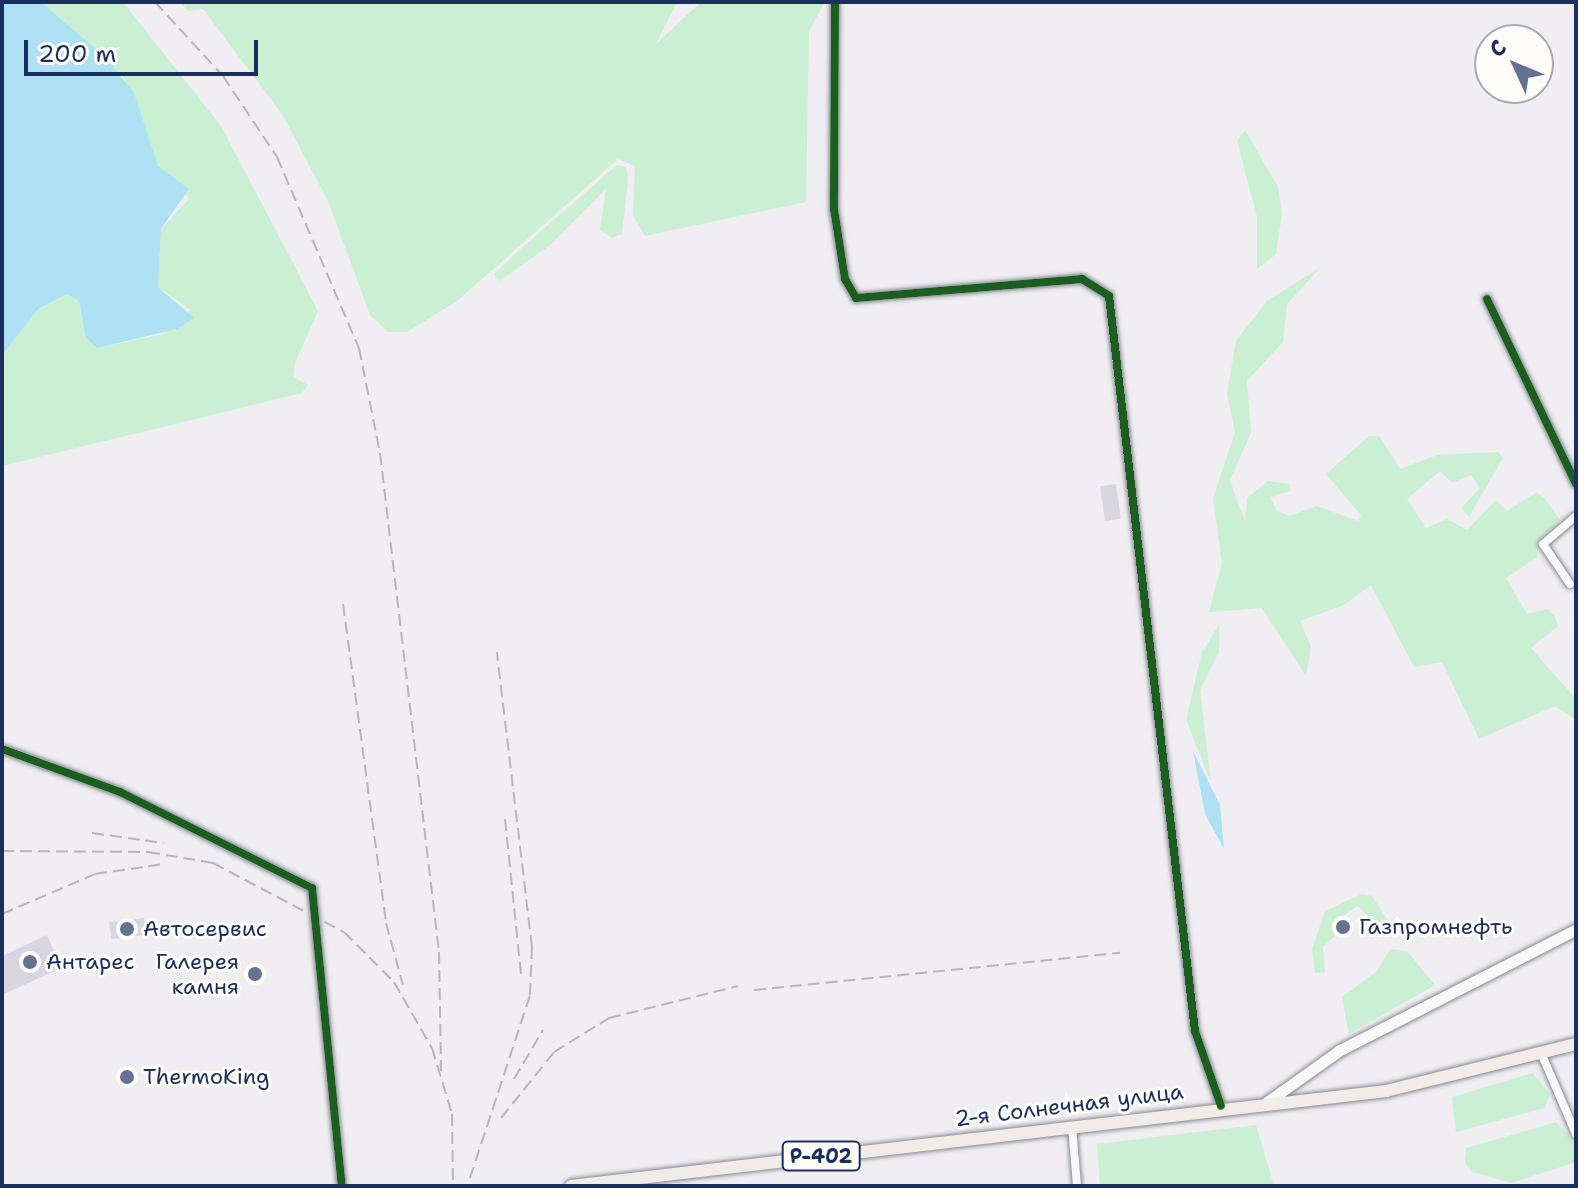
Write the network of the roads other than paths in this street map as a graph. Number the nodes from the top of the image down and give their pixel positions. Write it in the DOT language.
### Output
graph roads {
  1 [pos="835,2"];
  2 [pos="1487,299"];
  3 [pos="1576,484"];
  4 [pos="1576,516"];
  5 [pos="1570,584"];
  6 [pos="2,749"];
  7 [pos="1576,929"];
  8 [pos="1576,1044"];
  9 [pos="1542,1055"];
  10 [pos="1267,1102"];
  11 [pos="1221,1106"];
  12 [pos="1072,1125"];
  13 [pos="1576,1134"];
  14 [pos="342,1186"];
  15 [pos="571,1186"];
  16 [pos="1077,1186"];
  1 -- 11 [label="street"];
  2 -- 3 [label="street"];
  4 -- 5 [label="street"];
  6 -- 14 [label="street"];
  7 -- 10 [label="main road"];
  8 -- 9 [label="main road, Р-402"];
  9 -- 10 [label="main road, Р-402"];
  9 -- 13 [label="street"];
  10 -- 11 [label="main road, 2-я Солнечная улица / Р-402"];
  11 -- 12 [label="main road, 2-я Солнечная улица / Р-402"];
  12 -- 15 [label="main road, 2-я Солнечная улица / Р-402"];
  12 -- 16 [label="street"];
}
